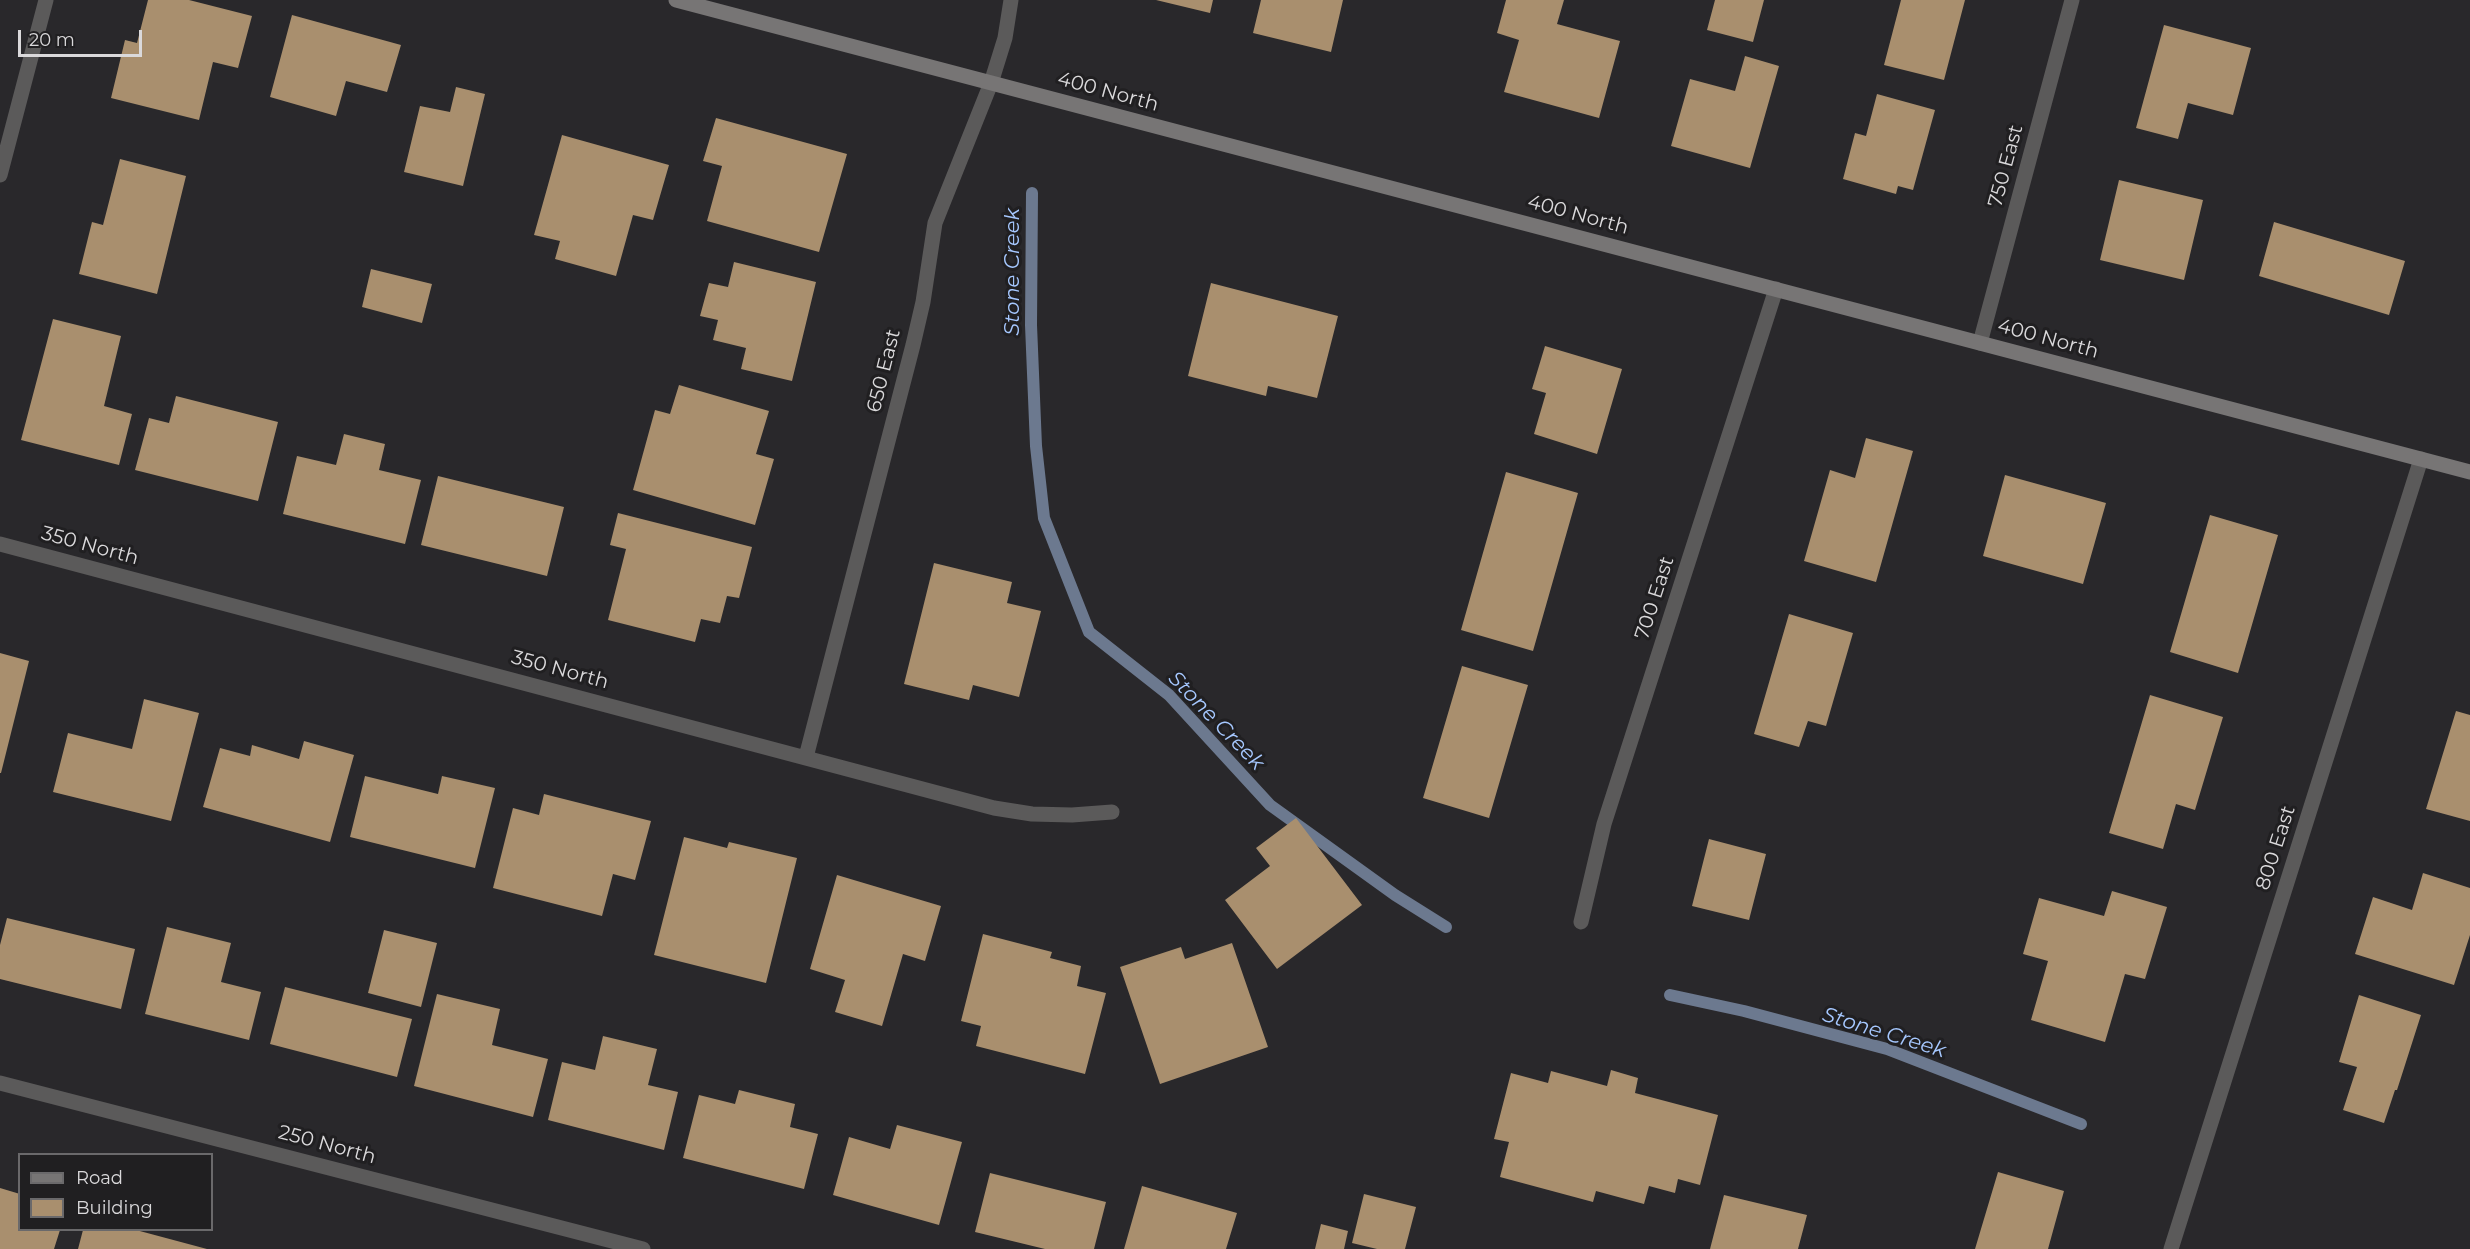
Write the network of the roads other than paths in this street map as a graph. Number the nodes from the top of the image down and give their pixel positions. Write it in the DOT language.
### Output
graph roads {
  1 [pos="46,0"];
  2 [pos="676,0"];
  3 [pos="1011,0"];
  4 [pos="2072,0"];
  5 [pos="991,83"];
  6 [pos="0,175"];
  7 [pos="1776,289"];
  8 [pos="1980,343"];
  9 [pos="2421,459"];
  10 [pos="2470,472"];
  11 [pos="0,544"];
  12 [pos="806,757"];
  13 [pos="1112,812"];
  14 [pos="1581,922"];
  15 [pos="0,1083"];
  16 [pos="643,1249"];
  17 [pos="2171,1249"];
  1 -- 6 [label="street"];
  2 -- 5 [label="main road, 400 North"];
  3 -- 5 [label="street, 650 East"];
  4 -- 8 [label="street, 750 East"];
  5 -- 7 [label="main road, 400 North"];
  5 -- 12 [label="street, 650 East"];
  7 -- 8 [label="main road, 400 North"];
  7 -- 14 [label="street, 700 East"];
  8 -- 9 [label="main road, 400 North"];
  9 -- 10 [label="main road, 400 North"];
  9 -- 17 [label="street, 800 East"];
  11 -- 12 [label="street, 350 North"];
  12 -- 13 [label="street, 350 North"];
  15 -- 16 [label="street, 250 North"];
}
